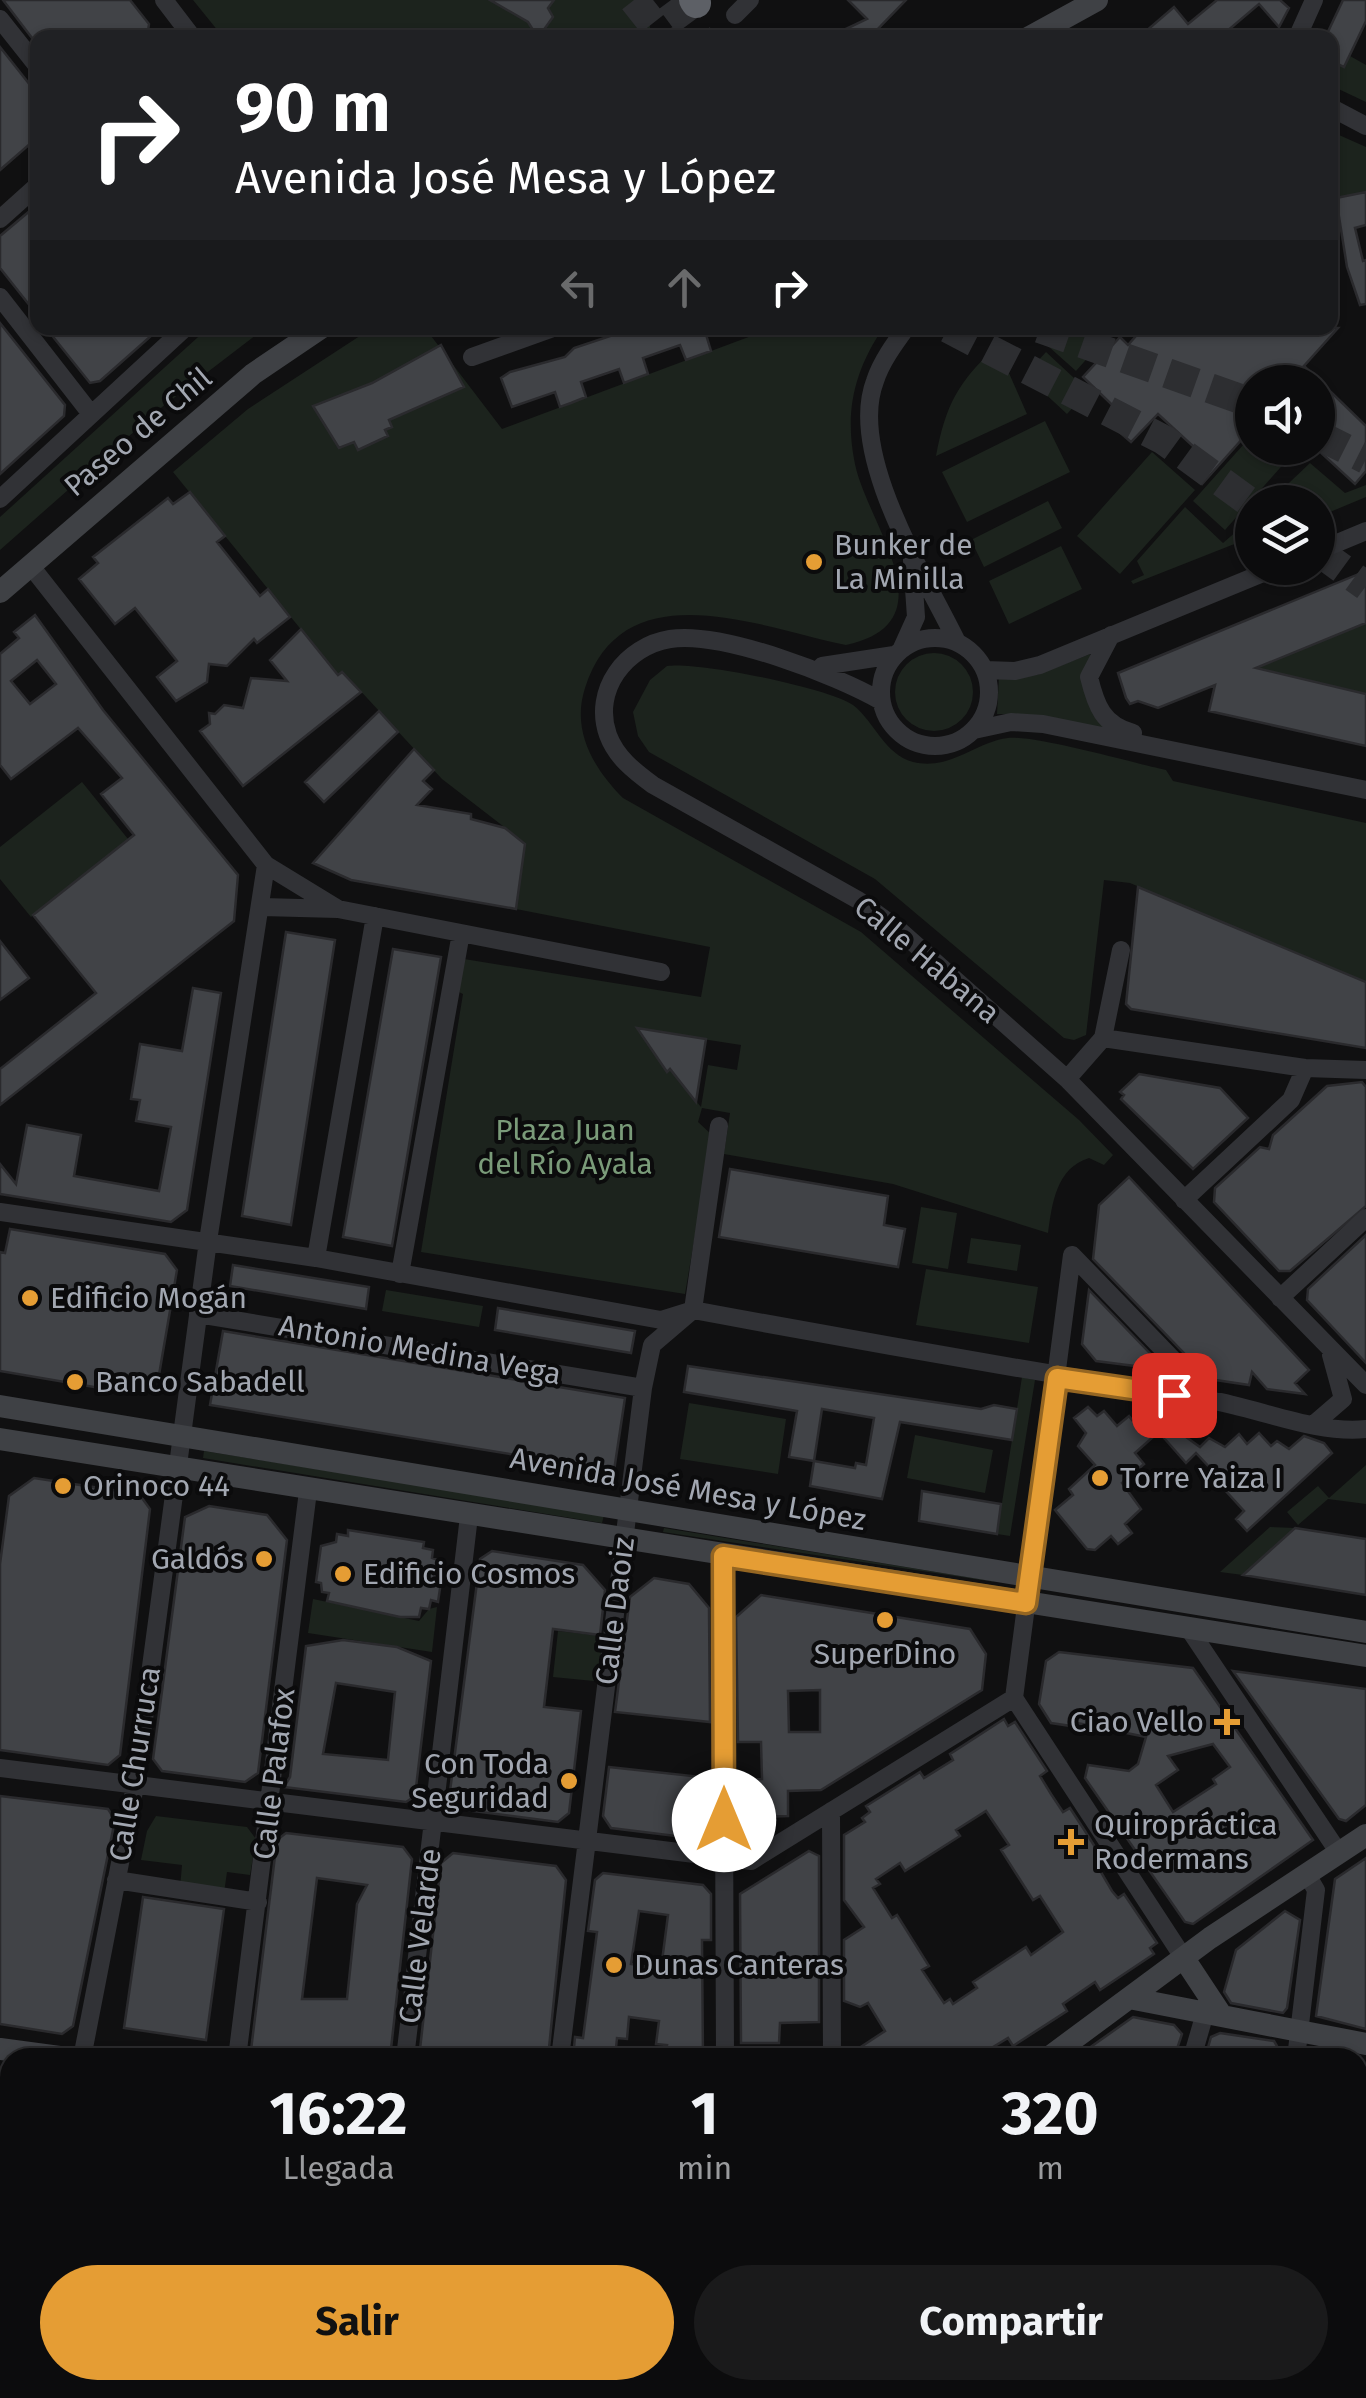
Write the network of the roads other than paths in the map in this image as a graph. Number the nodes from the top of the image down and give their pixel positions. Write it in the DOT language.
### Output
graph roads {
  1 [pos="164,0"];
  2 [pos="750,0"];
  3 [pos="1097,0"];
  4 [pos="1314,0"];
  5 [pos="735,15"];
  6 [pos="0,19"];
  7 [pos="187,30"];
  8 [pos="1043,30"];
  9 [pos="1301,30"];
  10 [pos="30,56"];
  11 [pos="1338,111"];
  12 [pos="1366,126"];
  13 [pos="30,193"];
  14 [pos="0,219"];
  15 [pos="0,298"];
  16 [pos="177,335"];
  17 [pos="310,335"];
  18 [pos="533,335"];
  19 [pos="902,335"];
  20 [pos="472,357"];
  21 [pos="91,414"];
  22 [pos="0,499"];
  23 [pos="1366,531"];
  24 [pos="1335,543"];
  25 [pos="910,544"];
  26 [pos="30,566"];
  27 [pos="1235,584"];
  28 [pos="0,592"];
  29 [pos="1110,635"];
  30 [pos="957,642"];
  31 [pos="898,652"];
  32 [pos="812,666"];
  33 [pos="985,670"];
  34 [pos="881,701"];
  35 [pos="974,730"];
  36 [pos="1204,754"];
  37 [pos="1366,790"];
  38 [pos="266,865"];
  39 [pos="262,907"];
  40 [pos="338,909"];
  41 [pos="375,916"];
  42 [pos="460,933"];
  43 [pos="1122,950"];
  44 [pos="661,972"];
  45 [pos="1103,1038"];
  46 [pos="1305,1068"];
  47 [pos="1366,1070"];
  48 [pos="1067,1080"];
  49 [pos="719,1126"];
  50 [pos="1184,1200"];
  51 [pos="0,1212"];
  52 [pos="1366,1218"];
  53 [pos="208,1242"];
  54 [pos="316,1258"];
  55 [pos="400,1274"];
  56 [pos="1280,1298"];
  57 [pos="693,1310"];
  58 [pos="198,1314"];
  59 [pos="1329,1349"];
  60 [pos="1057,1378"];
  61 [pos="1366,1385"];
  62 [pos="643,1388"];
  63 [pos="1213,1401"];
  64 [pos="0,1406"];
  65 [pos="1314,1424"];
  66 [pos="1366,1428"];
  67 [pos="181,1435"];
  68 [pos="0,1438"];
  69 [pos="176,1469"];
  70 [pos="308,1491"];
  71 [pos="628,1508"];
  72 [pos="469,1516"];
  73 [pos="623,1541"];
  74 [pos="723,1556"];
  75 [pos="1029,1578"];
  76 [pos="1026,1603"];
  77 [pos="1186,1626"];
  78 [pos="1366,1632"];
  79 [pos="1366,1656"];
  80 [pos="1014,1698"];
  81 [pos="0,1768"];
  82 [pos="134,1786"];
  83 [pos="272,1804"];
  84 [pos="831,1811"];
  85 [pos="433,1823"];
  86 [pos="586,1841"];
  87 [pos="1357,1843"];
  88 [pos="724,1858"];
  89 [pos="1306,1873"];
  90 [pos="116,1880"];
  91 [pos="258,1902"];
  92 [pos="1185,1960"];
  93 [pos="1129,1998"];
  94 [pos="1213,2015"];
  95 [pos="1299,2032"];
  96 [pos="1366,2044"];
  97 [pos="84,2048"];
  98 [pos="238,2048"];
  99 [pos="406,2048"];
  100 [pos="561,2048"];
  101 [pos="725,2048"];
  102 [pos="832,2048"];
  103 [pos="1062,2048"];
  104 [pos="1197,2048"];
  105 [pos="1297,2048"];
  1 -- 7 [label="street"];
  2 -- 5 [label="street"];
  3 -- 8 [label="street"];
  4 -- 9 [label="street"];
  6 -- 10 [label="street"];
  11 -- 12 [label="street"];
  13 -- 14 [label="street"];
  15 -- 21 [label="street"];
  16 -- 21 [label="street"];
  17 -- 26 [label="street, Paseo de Chil"];
  18 -- 20 [label="street"];
  19 -- 25 [label="street"];
  21 -- 22 [label="street"];
  23 -- 24 [label="street"];
  25 -- 30 [label="street"];
  25 -- 31 [label="street"];
  26 -- 28 [label="street, Paseo de Chil"];
  26 -- 38 [label="street"];
  27 -- 29 [label="street"];
  29 -- 33 [label="street"];
  29 -- 36 [label="street"];
  30 -- 31 [label="street"];
  30 -- 33 [label="street"];
  31 -- 32 [label="street, Calle Habana"];
  31 -- 34 [label="street"];
  32 -- 34 [label="street, Calle Habana"];
  32 -- 48 [label="street, Calle Habana"];
  33 -- 35 [label="street"];
  34 -- 35 [label="street"];
  35 -- 36 [label="street"];
  36 -- 37 [label="street"];
  38 -- 39 [label="street"];
  38 -- 40 [label="street"];
  39 -- 40 [label="street"];
  39 -- 53 [label="street"];
  40 -- 41 [label="street"];
  41 -- 42 [label="street"];
  41 -- 54 [label="street"];
  42 -- 44 [label="street"];
  42 -- 55 [label="street"];
  43 -- 45 [label="street"];
  45 -- 46 [label="street"];
  45 -- 48 [label="street"];
  46 -- 47 [label="street"];
  46 -- 50 [label="street"];
  48 -- 50 [label="street, Calle Habana"];
  49 -- 57 [label="street"];
  50 -- 56 [label="street, Calle Habana"];
  51 -- 53 [label="street"];
  52 -- 56 [label="street"];
  53 -- 54 [label="street"];
  53 -- 58 [label="street"];
  54 -- 55 [label="street"];
  55 -- 57 [label="street"];
  56 -- 59 [label="street, Calle Habana"];
  57 -- 60 [label="street"];
  57 -- 62 [label="street, Calle Daoiz"];
  58 -- 62 [label="street, Antonio Medina Vega"];
  58 -- 67 [label="street"];
  59 -- 61 [label="street, Calle Habana"];
  59 -- 65 [label="street"];
  60 -- 63 [label="street"];
  60 -- 63 [label="street"];
  60 -- 75 [label="street"];
  62 -- 71 [label="street, Calle Daoiz"];
  63 -- 65 [label="street"];
  64 -- 67 [label="street, Avenida José Mesa y López"];
  65 -- 66 [label="street"];
  67 -- 69 [label="street, Calle Churruca"];
  67 -- 71 [label="street, Avenida José Mesa y López"];
  68 -- 69 [label="street, Avenida José Mesa y López"];
  69 -- 70 [label="street, Avenida José Mesa y López"];
  69 -- 82 [label="street, Calle Churruca"];
  70 -- 72 [label="street, Avenida José Mesa y López"];
  70 -- 83 [label="street, Calle Palafox"];
  71 -- 73 [label="street, Calle Daoiz"];
  71 -- 75 [label="street, Avenida José Mesa y López"];
  72 -- 73 [label="street, Avenida José Mesa y López"];
  72 -- 85 [label="street, Calle Velarde"];
  73 -- 74 [label="street, Avenida José Mesa y López"];
  73 -- 86 [label="street, Calle Daoiz"];
  74 -- 76 [label="street, Avenida José Mesa y López"];
  74 -- 88 [label="street"];
  75 -- 76 [label="street"];
  75 -- 78 [label="street, Avenida José Mesa y López"];
  76 -- 77 [label="street, Avenida José Mesa y López"];
  76 -- 80 [label="street"];
  77 -- 79 [label="street, Avenida José Mesa y López"];
  77 -- 87 [label="street"];
  80 -- 84 [label="street"];
  80 -- 92 [label="street"];
  81 -- 82 [label="street"];
  82 -- 83 [label="street"];
  82 -- 90 [label="street, Calle Churruca"];
  83 -- 85 [label="street"];
  83 -- 91 [label="street, Calle Palafox"];
  84 -- 88 [label="street"];
  84 -- 102 [label="street"];
  85 -- 86 [label="street"];
  85 -- 99 [label="street, Calle Velarde"];
  86 -- 88 [label="street"];
  86 -- 100 [label="street, Calle Daoiz"];
  87 -- 89 [label="street"];
  88 -- 101 [label="street"];
  89 -- 92 [label="street"];
  89 -- 95 [label="street"];
  90 -- 91 [label="street"];
  90 -- 97 [label="street, Calle Churruca"];
  91 -- 98 [label="street, Calle Palafox"];
  92 -- 93 [label="street"];
  92 -- 94 [label="street"];
  93 -- 94 [label="street"];
  93 -- 103 [label="street"];
  94 -- 95 [label="street"];
  94 -- 104 [label="street"];
  95 -- 96 [label="street"];
  95 -- 105 [label="street"];
}
